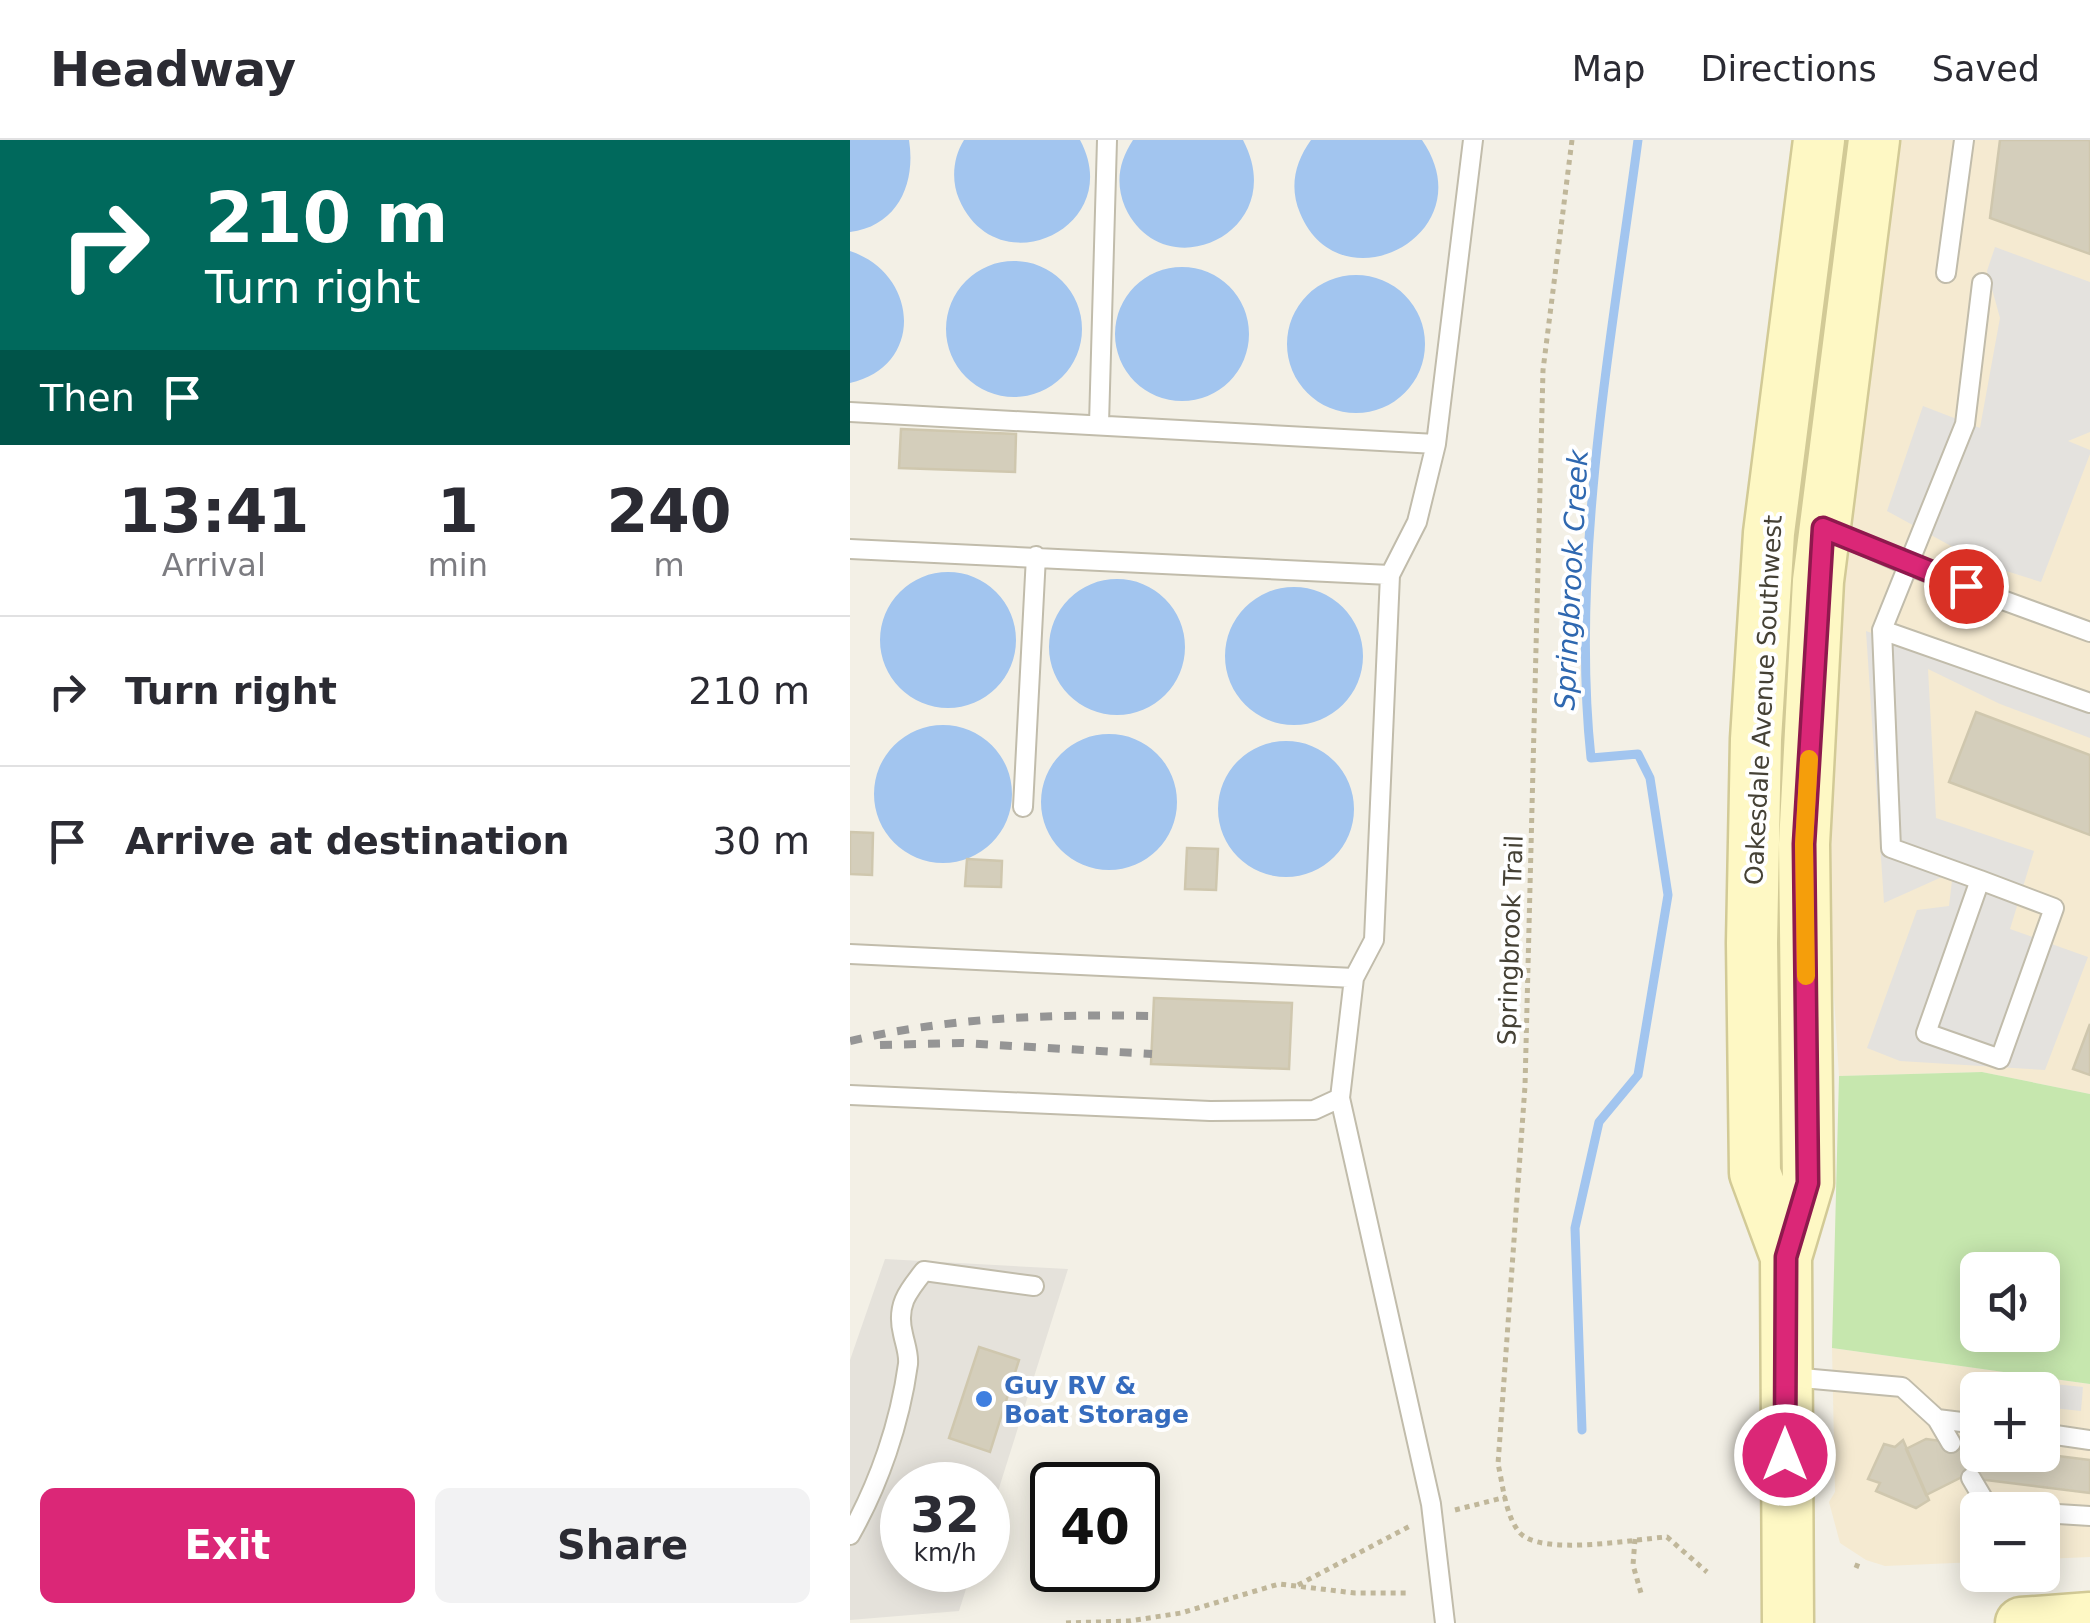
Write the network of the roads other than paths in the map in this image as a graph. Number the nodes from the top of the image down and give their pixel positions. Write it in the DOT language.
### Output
graph roads {
  1 [pos="1108,140"];
  2 [pos="1473,140"];
  3 [pos="1819,140"];
  4 [pos="1874,140"];
  5 [pos="1964,140"];
  6 [pos="1946,273"];
  7 [pos="1982,283"];
  8 [pos="850,412"];
  9 [pos="1099,424"];
  10 [pos="1436,444"];
  11 [pos="1823,528"];
  12 [pos="850,549"];
  13 [pos="1036,556"];
  14 [pos="1907,565"];
  15 [pos="1390,575"];
  16 [pos="1882,630"];
  17 [pos="2090,632"];
  18 [pos="2090,703"];
  19 [pos="1023,807"];
  20 [pos="1980,880"];
  21 [pos="1754,883"];
  22 [pos="850,954"];
  23 [pos="1354,978"];
  24 [pos="850,1095"];
  25 [pos="1340,1098"];
  26 [pos="1786,1257"];
  27 [pos="1034,1286"];
  28 [pos="1785,1377"];
  29 [pos="1937,1419"];
  30 [pos="1960,1422"];
  31 [pos="2060,1436"];
  32 [pos="2090,1440"];
  33 [pos="1950,1443"];
  34 [pos="1971,1478"];
  35 [pos="1979,1492"];
  36 [pos="2060,1515"];
  37 [pos="2090,1516"];
  38 [pos="850,1535"];
  39 [pos="2090,1618"];
  40 [pos="1445,1623"];
  41 [pos="1788,1623"];
  42 [pos="2021,1623"];
  1 -- 9 [label="lane"];
  2 -- 10 [label="lane"];
  3 -- 21 [label="street, Oakesdale Avenue Southwest"];
  4 -- 11 [label="street, Oakesdale Avenue Southwest"];
  5 -- 6 [label="lane"];
  7 -- 14 [label="lane"];
  8 -- 9 [label="lane"];
  9 -- 10 [label="lane"];
  10 -- 15 [label="lane"];
  11 -- 14 [label="lane"];
  11 -- 21 [label="street"];
  11 -- 26 [label="street, Oakesdale Avenue Southwest"];
  12 -- 13 [label="lane"];
  13 -- 15 [label="lane"];
  13 -- 19 [label="lane"];
  14 -- 16 [label="lane"];
  14 -- 17 [label="lane"];
  15 -- 23 [label="lane"];
  16 -- 18 [label="lane"];
  16 -- 20 [label="lane"];
  20 -- 20 [label="lane"];
  21 -- 26 [label="street, Oakesdale Avenue Southwest"];
  22 -- 23 [label="lane"];
  23 -- 25 [label="lane"];
  24 -- 25 [label="lane"];
  25 -- 40 [label="lane"];
  26 -- 28 [label="street, Oakesdale Avenue Southwest"];
  27 -- 38 [label="lane"];
  28 -- 29 [label="lane"];
  28 -- 41 [label="street, Oakesdale Avenue Southwest"];
  29 -- 30 [label="lane"];
  29 -- 33 [label="lane"];
  31 -- 32 [label="lane"];
  34 -- 35 [label="lane"];
  36 -- 37 [label="lane"];
  39 -- 42 [label="street"];
}
